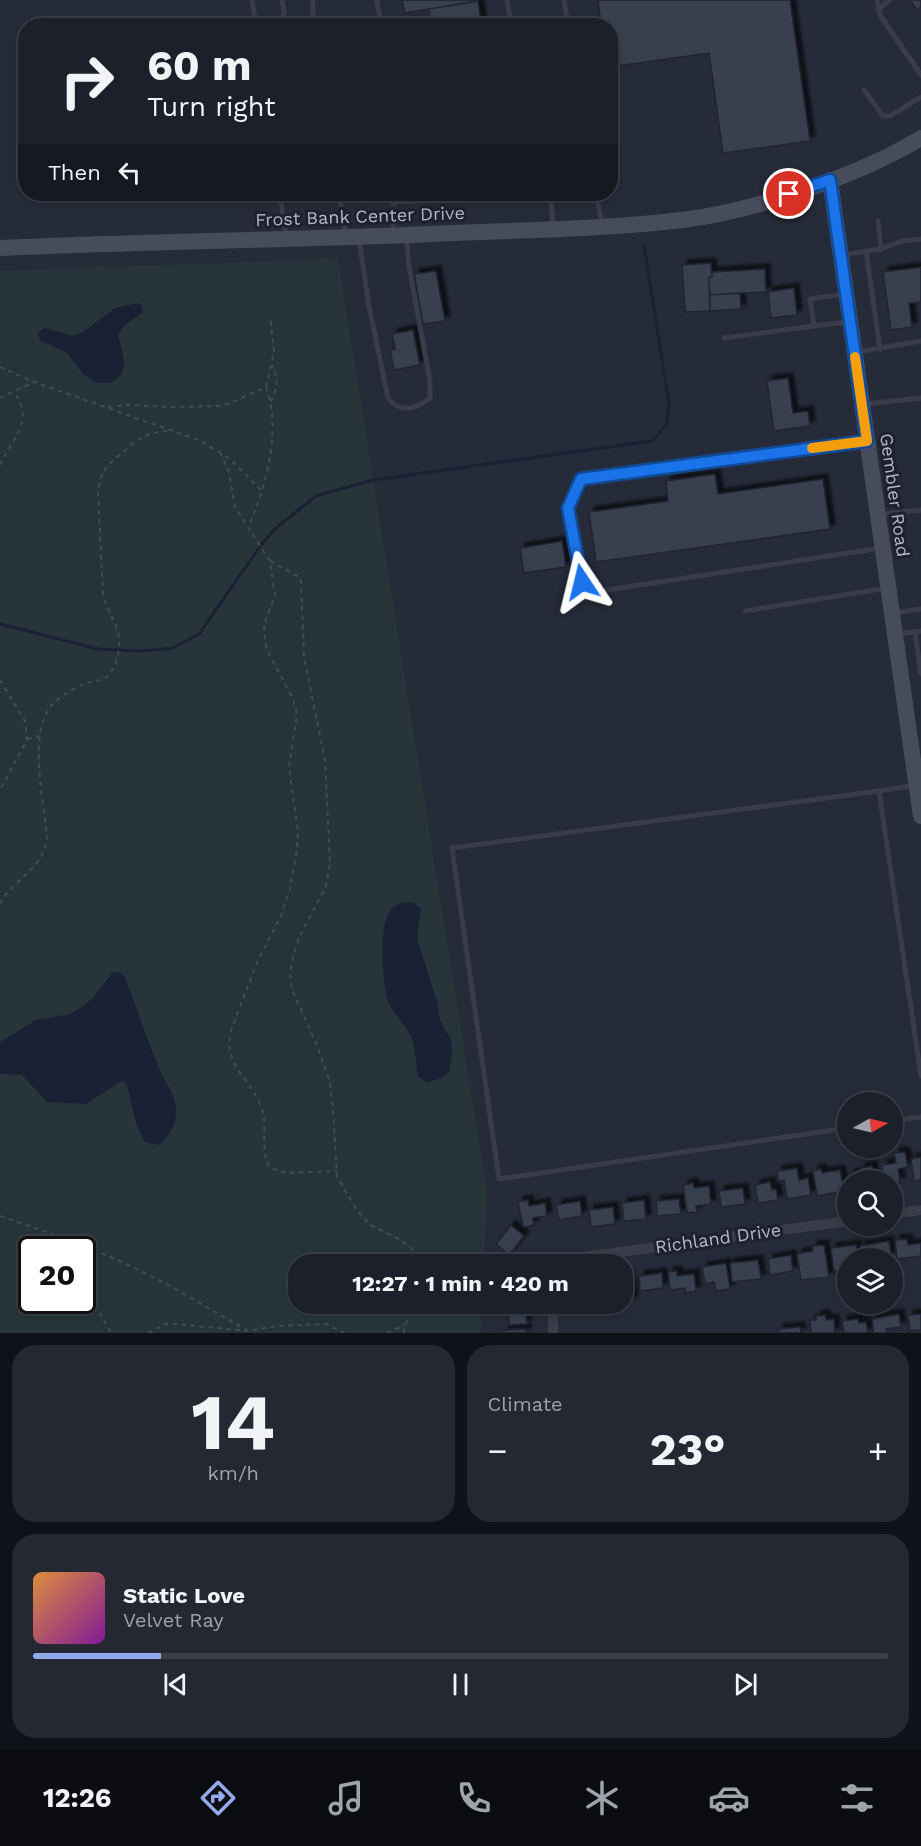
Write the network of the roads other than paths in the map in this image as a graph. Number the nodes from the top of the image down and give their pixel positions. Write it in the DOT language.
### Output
graph roads {
  1 [pos="252,0"];
  2 [pos="282,0"];
  3 [pos="313,0"];
  4 [pos="377,0"];
  5 [pos="507,0"];
  6 [pos="564,0"];
  7 [pos="877,0"];
  8 [pos="890,0"];
  9 [pos="878,9"];
  10 [pos="255,18"];
  11 [pos="283,18"];
  12 [pos="313,18"];
  13 [pos="380,18"];
  14 [pos="510,18"];
  15 [pos="567,18"];
  16 [pos="921,75"];
  17 [pos="864,90"];
  18 [pos="921,97"];
  19 [pos="919,144"];
  20 [pos="830,180"];
  21 [pos="281,201"];
  22 [pos="341,201"];
  23 [pos="415,201"];
  24 [pos="551,201"];
  25 [pos="597,201"];
  26 [pos="878,221"];
  27 [pos="602,226"];
  28 [pos="553,229"];
  29 [pos="400,236"];
  30 [pos="286,238"];
  31 [pos="352,238"];
  32 [pos="921,239"];
  33 [pos="0,248"];
  34 [pos="882,249"];
  35 [pos="866,251"];
  36 [pos="841,256"];
  37 [pos="846,294"];
  38 [pos="850,321"];
  39 [pos="814,326"];
  40 [pos="724,338"];
  41 [pos="921,341"];
  42 [pos="880,349"];
  43 [pos="855,353"];
  44 [pos="921,398"];
  45 [pos="862,404"];
  46 [pos="867,441"];
  47 [pos="921,510"];
  48 [pos="878,514"];
  49 [pos="883,548"];
  50 [pos="888,588"];
  51 [pos="921,609"];
  52 [pos="745,611"];
  53 [pos="892,613"];
  54 [pos="918,631"];
  55 [pos="895,635"];
  56 [pos="921,674"];
  57 [pos="915,731"];
  58 [pos="916,785"];
  59 [pos="879,791"];
  60 [pos="921,816"];
  61 [pos="921,1076"];
  62 [pos="921,1117"];
  63 [pos="903,1119"];
  64 [pos="837,1130"];
  65 [pos="921,1210"];
  66 [pos="903,1212"];
  67 [pos="837,1223"];
  68 [pos="617,1254"];
  69 [pos="554,1314"];
  70 [pos="553,1333"];
  1 -- 10 [label="lane"];
  2 -- 11 [label="lane"];
  3 -- 12 [label="lane"];
  4 -- 13 [label="lane"];
  5 -- 14 [label="lane"];
  6 -- 15 [label="lane"];
  7 -- 9 [label="lane"];
  8 -- 9 [label="lane"];
  9 -- 16 [label="lane"];
  17 -- 18 [label="lane"];
  19 -- 20 [label="main road, Frost Bank Center Drive"];
  20 -- 27 [label="main road, Frost Bank Center Drive"];
  20 -- 36 [label="main road, Gembler Road"];
  21 -- 30 [label="lane"];
  22 -- 31 [label="lane"];
  23 -- 29 [label="lane"];
  24 -- 28 [label="lane"];
  25 -- 27 [label="lane"];
  26 -- 34 [label="lane"];
  27 -- 28 [label="main road, Frost Bank Center Drive"];
  28 -- 29 [label="main road, Frost Bank Center Drive"];
  29 -- 31 [label="main road, Frost Bank Center Drive"];
  29 -- 31 [label="lane"];
  30 -- 31 [label="main road, Frost Bank Center Drive"];
  30 -- 33 [label="main road, Frost Bank Center Drive"];
  32 -- 34 [label="lane"];
  34 -- 35 [label="lane"];
  35 -- 36 [label="lane"];
  35 -- 42 [label="lane"];
  36 -- 37 [label="main road, Gembler Road"];
  37 -- 38 [label="main road, Gembler Road"];
  37 -- 39 [label="lane"];
  38 -- 39 [label="lane"];
  38 -- 43 [label="main road, Gembler Road"];
  39 -- 40 [label="lane"];
  41 -- 42 [label="lane"];
  42 -- 43 [label="lane"];
  43 -- 45 [label="main road, Gembler Road"];
  44 -- 45 [label="lane"];
  45 -- 46 [label="main road, Gembler Road"];
  46 -- 48 [label="main road, Gembler Road"];
  46 -- 49 [label="lane"];
  47 -- 48 [label="lane"];
  48 -- 49 [label="main road, Gembler Road"];
  49 -- 50 [label="main road, Gembler Road"];
  50 -- 52 [label="lane"];
  50 -- 53 [label="main road, Gembler Road"];
  51 -- 53 [label="lane"];
  53 -- 55 [label="main road, Gembler Road"];
  54 -- 55 [label="lane"];
  54 -- 56 [label="lane"];
  55 -- 57 [label="main road, Gembler Road"];
  57 -- 58 [label="main road, Gembler Road"];
  58 -- 59 [label="lane"];
  58 -- 60 [label="main road, Gembler Road"];
  59 -- 61 [label="lane"];
  59 -- 64 [label="lane"];
  62 -- 63 [label="lane"];
  65 -- 66 [label="street"];
  67 -- 68 [label="street, Richland Drive"];
  69 -- 70 [label="street"];
}
